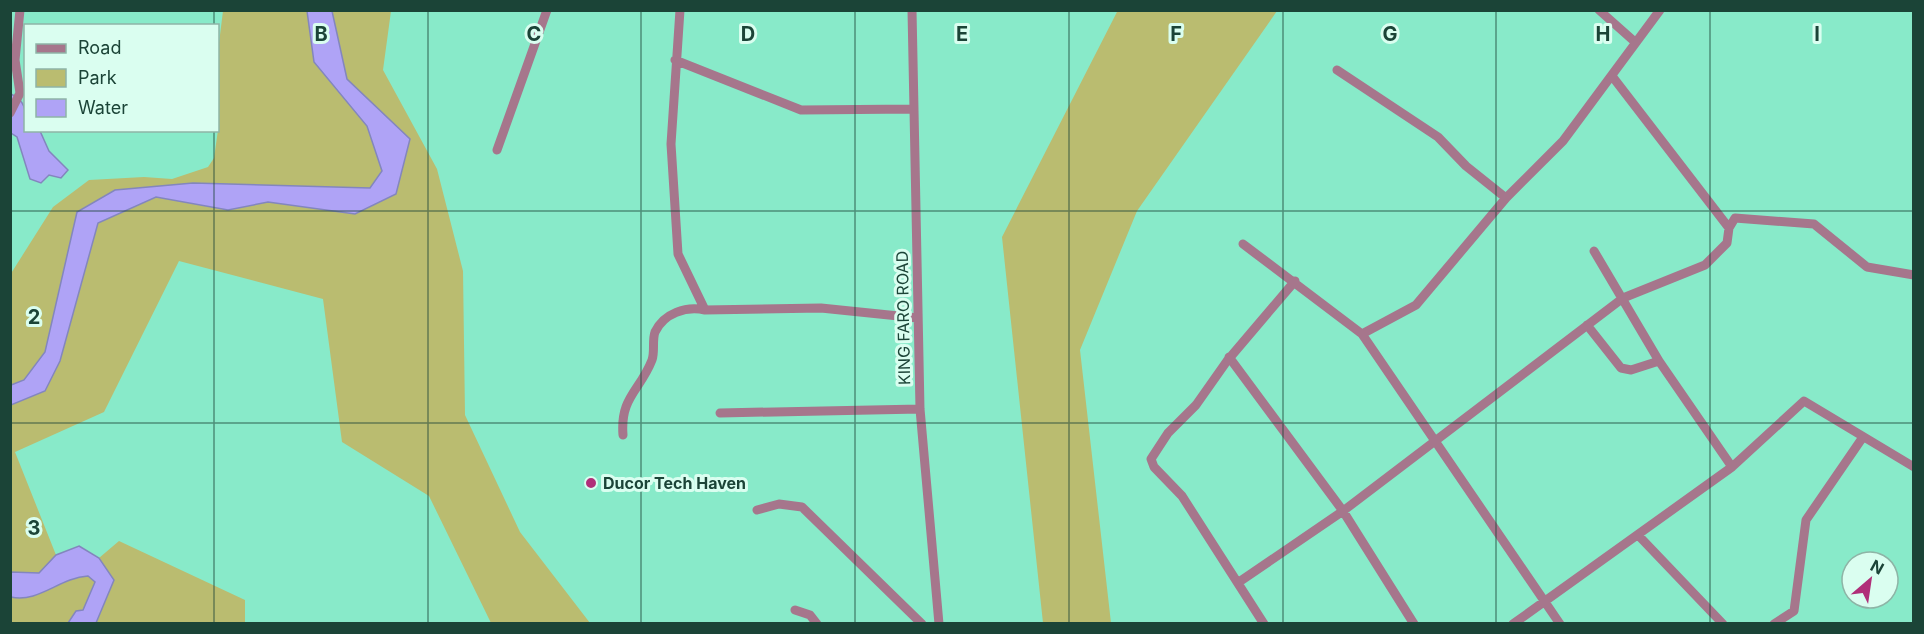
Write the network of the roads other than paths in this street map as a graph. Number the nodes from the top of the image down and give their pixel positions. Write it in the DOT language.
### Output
graph roads {
  1 [pos="20,10"];
  2 [pos="546,10"];
  3 [pos="680,10"];
  4 [pos="912,10"];
  5 [pos="1599,10"];
  6 [pos="1660,10"];
  7 [pos="1635,42"];
  8 [pos="675,60"];
  9 [pos="1337,70"];
  10 [pos="1612,76"];
  11 [pos="914,110"];
  12 [pos="10,113"];
  13 [pos="497,150"];
  14 [pos="1506,198"];
  15 [pos="1730,228"];
  16 [pos="1243,244"];
  17 [pos="1594,251"];
  18 [pos="1914,275"];
  19 [pos="1295,281"];
  20 [pos="1623,298"];
  21 [pos="705,310"];
  22 [pos="918,318"];
  23 [pos="1587,325"];
  24 [pos="1362,334"];
  25 [pos="1229,357"];
  26 [pos="1659,361"];
  27 [pos="920,410"];
  28 [pos="720,413"];
  29 [pos="623,435"];
  30 [pos="1863,437"];
  31 [pos="1433,440"];
  32 [pos="1732,467"];
  33 [pos="1914,467"];
  34 [pos="757,510"];
  35 [pos="1344,511"];
  36 [pos="1638,535"];
  37 [pos="1239,582"];
  38 [pos="1545,601"];
  39 [pos="795,610"];
  40 [pos="816,624"];
  41 [pos="921,624"];
  42 [pos="939,624"];
  43 [pos="1264,624"];
  44 [pos="1414,624"];
  45 [pos="1513,624"];
  46 [pos="1560,624"];
  47 [pos="1723,624"];
  48 [pos="1774,624"];
  1 -- 12 [label="street"];
  2 -- 13 [label="street"];
  3 -- 8 [label="street"];
  4 -- 11 [label="street, KING FARO ROAD"];
  5 -- 7 [label="street"];
  6 -- 7 [label="street"];
  7 -- 10 [label="street"];
  8 -- 11 [label="street"];
  8 -- 21 [label="street"];
  9 -- 14 [label="street"];
  10 -- 14 [label="street"];
  10 -- 15 [label="street"];
  11 -- 22 [label="street, KING FARO ROAD"];
  14 -- 24 [label="street"];
  15 -- 18 [label="street"];
  15 -- 20 [label="street"];
  16 -- 19 [label="street"];
  17 -- 20 [label="street"];
  19 -- 24 [label="street"];
  19 -- 25 [label="street"];
  20 -- 23 [label="street"];
  20 -- 26 [label="street"];
  21 -- 22 [label="street"];
  21 -- 29 [label="street"];
  22 -- 27 [label="street, KING FARO ROAD"];
  23 -- 26 [label="street"];
  23 -- 31 [label="street"];
  24 -- 31 [label="street"];
  25 -- 35 [label="street"];
  25 -- 37 [label="street"];
  26 -- 32 [label="street"];
  27 -- 28 [label="street"];
  27 -- 42 [label="street, KING FARO ROAD"];
  30 -- 32 [label="street"];
  30 -- 33 [label="street"];
  30 -- 48 [label="street"];
  31 -- 35 [label="street"];
  31 -- 38 [label="street"];
  32 -- 36 [label="street"];
  34 -- 41 [label="street"];
  35 -- 37 [label="street"];
  35 -- 44 [label="street"];
  36 -- 38 [label="street"];
  36 -- 47 [label="street"];
  37 -- 43 [label="street"];
  38 -- 45 [label="street"];
  38 -- 46 [label="street"];
  39 -- 40 [label="street"];
}
